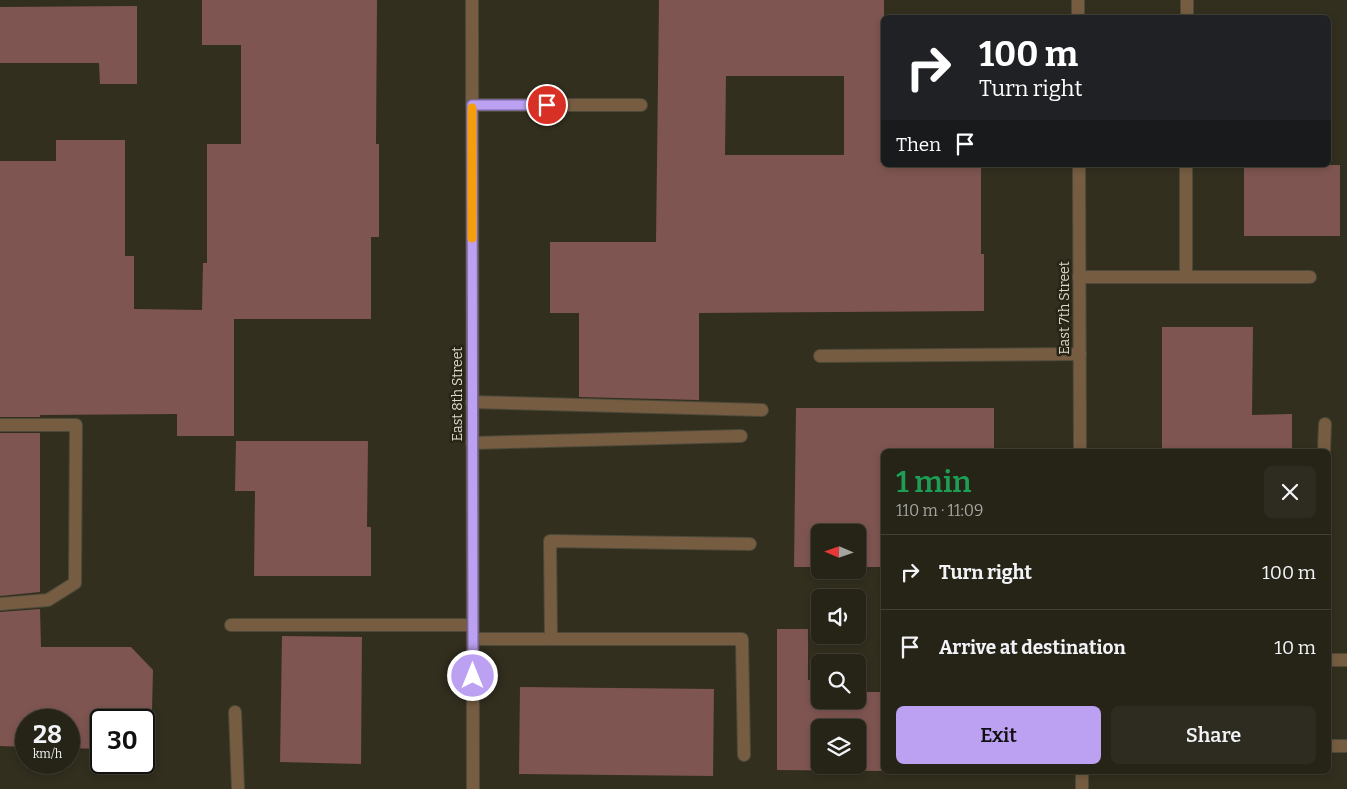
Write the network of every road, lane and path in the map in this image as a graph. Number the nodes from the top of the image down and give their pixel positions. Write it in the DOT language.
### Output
graph roads {
  1 [pos="472,0"];
  2 [pos="1078,0"];
  3 [pos="1187,0"];
  4 [pos="1078,15"];
  5 [pos="1187,15"];
  6 [pos="472,105"];
  7 [pos="641,105"];
  8 [pos="1079,167"];
  9 [pos="1186,167"];
  10 [pos="1186,276"];
  11 [pos="1310,276"];
  12 [pos="1079,277"];
  13 [pos="1080,354"];
  14 [pos="820,356"];
  15 [pos="472,402"];
  16 [pos="762,410"];
  17 [pos="1325,424"];
  18 [pos="0,425"];
  19 [pos="741,436"];
  20 [pos="472,443"];
  21 [pos="1080,449"];
  22 [pos="1324,449"];
  23 [pos="750,544"];
  24 [pos="0,604"];
  25 [pos="230,625"];
  26 [pos="472,625"];
  27 [pos="472,639"];
  28 [pos="551,639"];
  29 [pos="1331,660"];
  30 [pos="1347,660"];
  31 [pos="235,712"];
  32 [pos="1331,746"];
  33 [pos="1347,746"];
  34 [pos="744,755"];
  35 [pos="1082,774"];
  36 [pos="238,789"];
  37 [pos="473,789"];
  38 [pos="1082,789"];
  1 -- 6 [label="street, East 8th Street"];
  2 -- 4 [label="street"];
  3 -- 5 [label="street"];
  6 -- 7 [label="street"];
  6 -- 15 [label="street, East 8th Street"];
  8 -- 12 [label="street, East 7th Street"];
  9 -- 10 [label="street"];
  10 -- 11 [label="street"];
  10 -- 12 [label="street"];
  12 -- 13 [label="street, East 7th Street"];
  13 -- 14 [label="street"];
  13 -- 21 [label="street, East 7th Street"];
  15 -- 16 [label="street"];
  15 -- 20 [label="street, East 8th Street"];
  17 -- 22 [label="street"];
  18 -- 24 [label="street"];
  19 -- 20 [label="street"];
  20 -- 26 [label="street, East 8th Street"];
  23 -- 28 [label="street"];
  25 -- 26 [label="street"];
  26 -- 27 [label="street, East 8th Street"];
  27 -- 28 [label="street"];
  27 -- 37 [label="street, East 8th Street"];
  28 -- 34 [label="street"];
  29 -- 30 [label="street"];
  31 -- 36 [label="street"];
  32 -- 33 [label="street"];
  35 -- 38 [label="street"];
}
